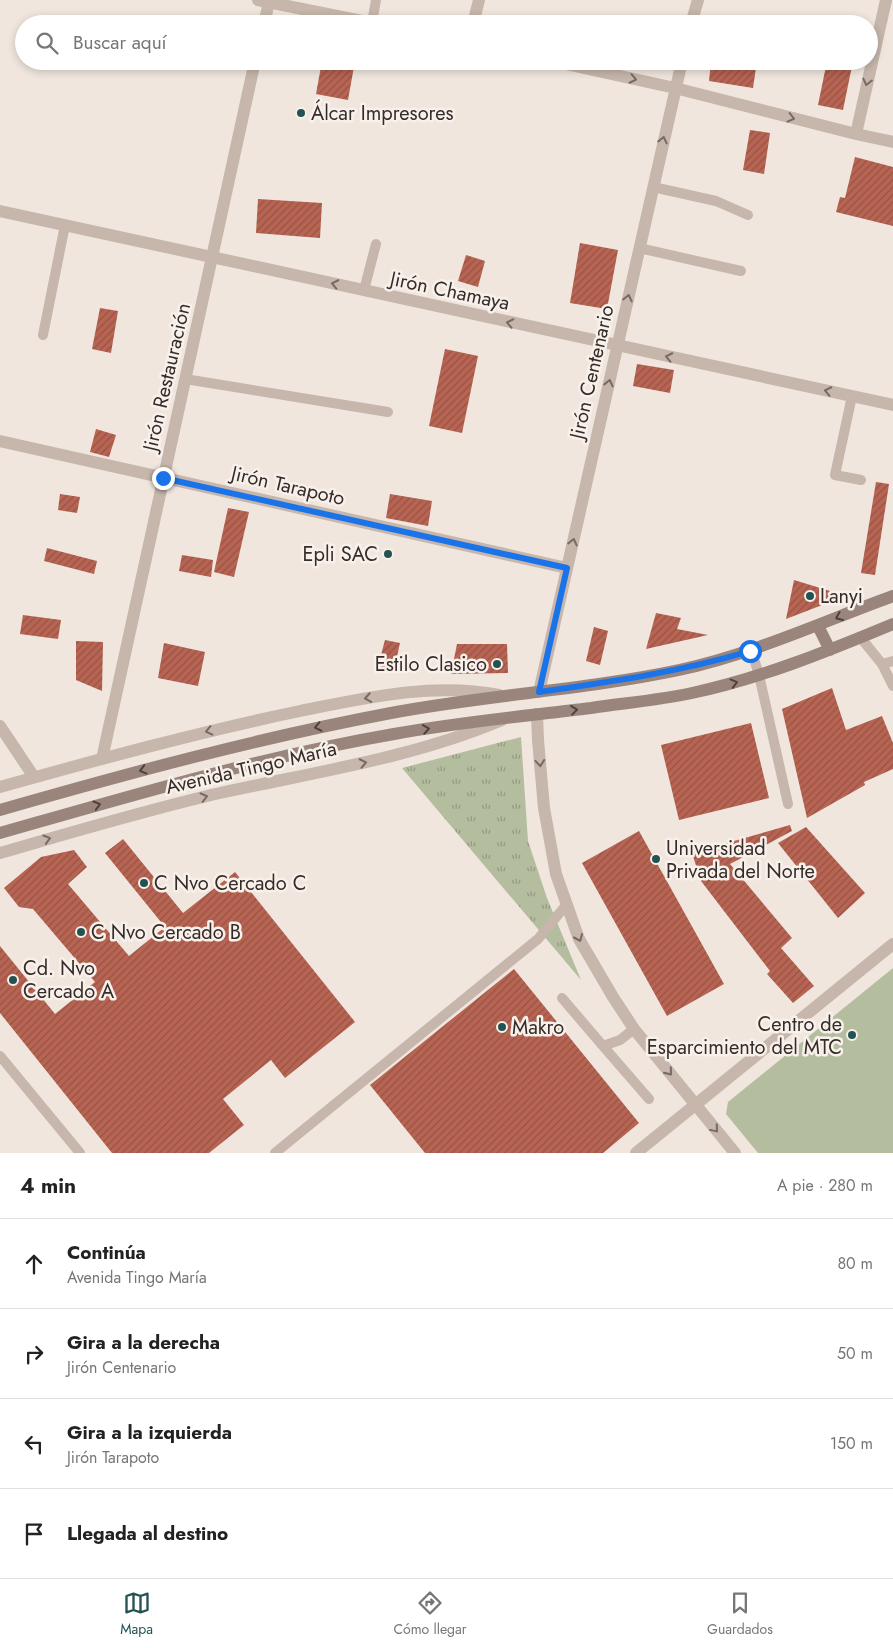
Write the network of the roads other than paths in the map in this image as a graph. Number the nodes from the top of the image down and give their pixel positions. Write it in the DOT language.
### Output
graph roads {
  1 [pos="376,0"];
  2 [pos="479,0"];
  3 [pos="698,0"];
  4 [pos="886,0"];
  5 [pos="263,1"];
  6 [pos="264,15"];
  7 [pos="334,15"];
  8 [pos="375,15"];
  9 [pos="475,15"];
  10 [pos="694,15"];
  11 [pos="878,22"];
  12 [pos="253,70"];
  13 [pos="593,70"];
  14 [pos="680,70"];
  15 [pos="867,70"];
  16 [pos="675,88"];
  17 [pos="856,134"];
  18 [pos="893,142"];
  19 [pos="653,187"];
  20 [pos="0,211"];
  21 [pos="748,215"];
  22 [pos="65,225"];
  23 [pos="376,244"];
  24 [pos="639,248"];
  25 [pos="212,258"];
  26 [pos="741,271"];
  27 [pos="364,290"];
  28 [pos="43,335"];
  29 [pos="617,346"];
  30 [pos="185,379"];
  31 [pos="852,396"];
  32 [pos="893,405"];
  33 [pos="388,412"];
  34 [pos="0,441"];
  35 [pos="163,478"];
  36 [pos="861,480"];
  37 [pos="567,568"];
  38 [pos="893,596"];
  39 [pos="893,624"];
  40 [pos="818,626"];
  41 [pos="861,638"];
  42 [pos="830,650"];
  43 [pos="750,651"];
  44 [pos="893,661"];
  45 [pos="882,664"];
  46 [pos="759,675"];
  47 [pos="893,686"];
  48 [pos="539,692"];
  49 [pos="504,696"];
  50 [pos="538,714"];
  51 [pos="508,718"];
  52 [pos="0,726"];
  53 [pos="102,759"];
  54 [pos="34,778"];
  55 [pos="0,787"];
  56 [pos="788,804"];
  57 [pos="0,810"];
  58 [pos="0,833"];
  59 [pos="0,853"];
  60 [pos="567,904"];
  61 [pos="893,944"];
  62 [pos="562,998"];
  63 [pos="634,1029"];
  64 [pos="603,1046"];
  65 [pos="0,1056"];
  66 [pos="649,1099"];
  67 [pos="695,1104"];
  68 [pos="80,1153"];
  69 [pos="275,1153"];
  70 [pos="636,1153"];
  71 [pos="735,1153"];
  1 -- 8 [label="lane"];
  2 -- 9 [label="street"];
  3 -- 10 [label="street"];
  4 -- 11 [label="street"];
  5 -- 6 [label="street"];
  5 -- 7 [label="street"];
  12 -- 25 [label="street, Jirón Restauración"];
  13 -- 16 [label="street, one-way"];
  14 -- 16 [label="street, Jirón Centenario"];
  15 -- 17 [label="street, one-way"];
  16 -- 17 [label="street, one-way"];
  19 -- 16 [label="street, Jirón Centenario, one-way"];
  17 -- 18 [label="street"];
  19 -- 21 [label="lane"];
  19 -- 24 [label="street, Jirón Centenario"];
  20 -- 22 [label="street, Jirón Chamaya"];
  22 -- 25 [label="street, Jirón Chamaya"];
  22 -- 28 [label="lane"];
  23 -- 27 [label="lane"];
  24 -- 26 [label="lane"];
  29 -- 24 [label="street, Jirón Centenario, one-way"];
  27 -- 25 [label="street, Jirón Chamaya, one-way"];
  25 -- 30 [label="street, Jirón Restauración"];
  29 -- 27 [label="street, Jirón Chamaya, one-way"];
  31 -- 29 [label="street, Jirón Chamaya, one-way"];
  37 -- 29 [label="street, Jirón Centenario, one-way"];
  30 -- 33 [label="lane"];
  30 -- 35 [label="street, Jirón Restauración"];
  31 -- 32 [label="street, Jirón Chamaya"];
  31 -- 36 [label="lane"];
  34 -- 35 [label="street, Jirón Tarapoto"];
  35 -- 37 [label="street, Jirón Tarapoto"];
  35 -- 53 [label="street, Jirón Restauración"];
  37 -- 48 [label="street, Jirón Centenario"];
  38 -- 40 [label="main road, Avenida Tingo María, one-way"];
  39 -- 41 [label="main road, Avenida Tingo María"];
  40 -- 42 [label="main road"];
  40 -- 43 [label="main road, Avenida Tingo María"];
  41 -- 42 [label="main road, Avenida Tingo María"];
  41 -- 45 [label="lane"];
  42 -- 46 [label="main road, Avenida Tingo María"];
  43 -- 46 [label="lane"];
  43 -- 48 [label="main road, Avenida Tingo María"];
  44 -- 45 [label="lane"];
  45 -- 47 [label="lane"];
  50 -- 46 [label="main road, Avenida Tingo María, one-way"];
  46 -- 56 [label="lane"];
  48 -- 49 [label="main road, Avenida Tingo María"];
  49 -- 53 [label="street, Avenida Tingo María, one-way"];
  49 -- 57 [label="main road, Avenida Tingo María, one-way"];
  50 -- 51 [label="main road, Avenida Tingo María"];
  50 -- 60 [label="street, one-way"];
  58 -- 51 [label="main road, Avenida Tingo María, one-way"];
  59 -- 51 [label="street, Avenida Tingo María, one-way"];
  52 -- 54 [label="street"];
  53 -- 54 [label="street, Avenida Tingo María"];
  54 -- 55 [label="street, Avenida Tingo María"];
  60 -- 63 [label="street, one-way"];
  60 -- 69 [label="lane"];
  61 -- 67 [label="street"];
  62 -- 64 [label="lane"];
  63 -- 64 [label="lane"];
  63 -- 67 [label="street, one-way"];
  64 -- 66 [label="lane"];
  65 -- 68 [label="lane"];
  67 -- 70 [label="street"];
  67 -- 71 [label="street, one-way"];
}
